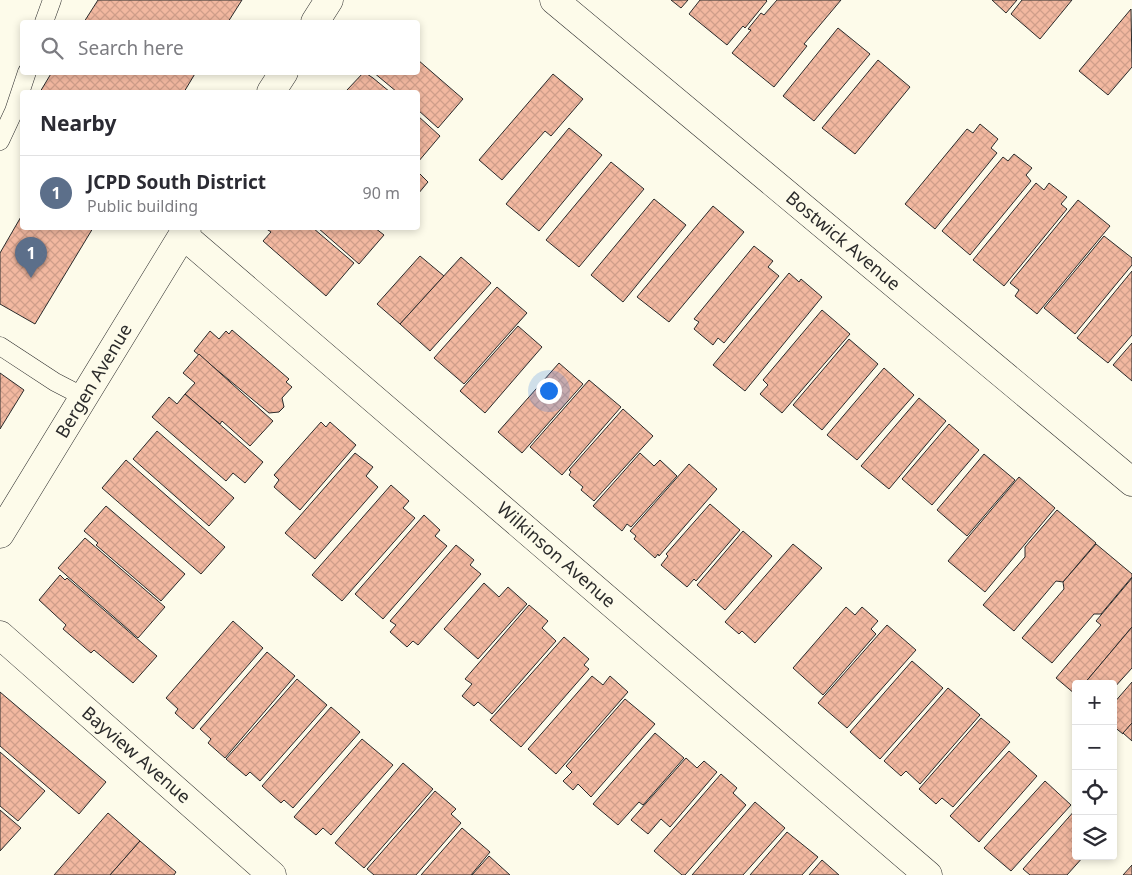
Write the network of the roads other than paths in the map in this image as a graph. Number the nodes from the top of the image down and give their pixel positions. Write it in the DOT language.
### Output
graph roads {
  1 [pos="52,0"];
  2 [pos="329,0"];
  3 [pos="554,0"];
  4 [pos="45,20"];
  5 [pos="316,20"];
  6 [pos="26,75"];
  7 [pos="282,75"];
  8 [pos="21,90"];
  9 [pos="273,90"];
  10 [pos="20,93"];
  11 [pos="0,141"];
  12 [pos="185,231"];
  13 [pos="0,346"];
  14 [pos="84,397"];
  15 [pos="1132,482"];
  16 [pos="0,534"];
  17 [pos="0,635"];
  18 [pos="272,875"];
  19 [pos="928,875"];
  1 -- 4 [label="lane"];
  2 -- 5 [label="street"];
  3 -- 15 [label="street, Bostwick Avenue"];
  6 -- 8 [label="lane"];
  7 -- 9 [label="street"];
  10 -- 11 [label="lane"];
  12 -- 14 [label="street, Bergen Avenue"];
  12 -- 19 [label="street, Wilkinson Avenue"];
  13 -- 14 [label="lane"];
  14 -- 16 [label="street, Bergen Avenue"];
  17 -- 18 [label="street, Bayview Avenue"];
}
